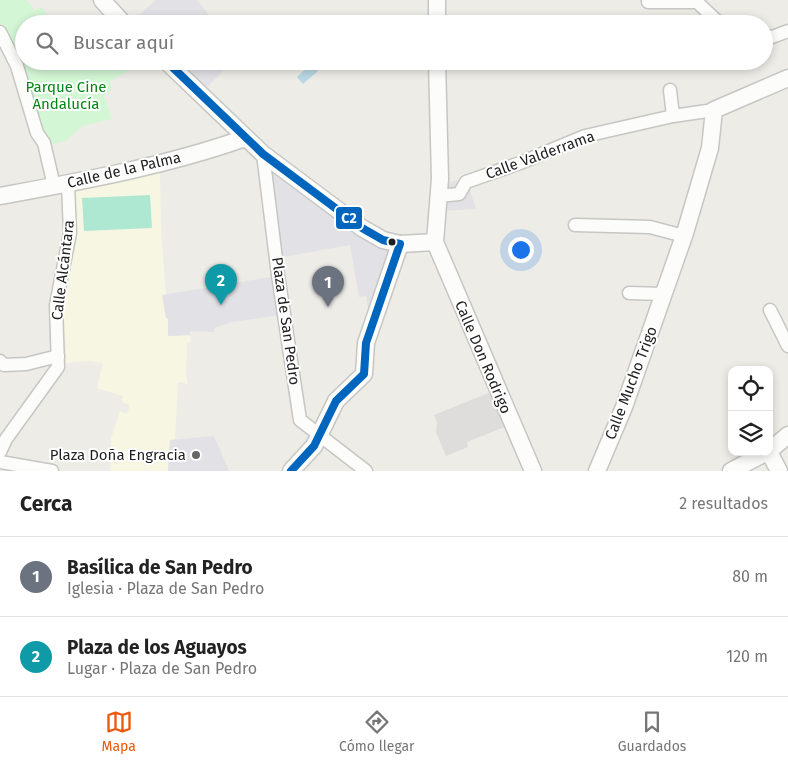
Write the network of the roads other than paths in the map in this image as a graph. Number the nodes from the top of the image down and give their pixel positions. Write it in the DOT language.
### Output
graph roads {
  1 [pos="102,0"];
  2 [pos="437,0"];
  3 [pos="648,0"];
  4 [pos="116,15"];
  5 [pos="437,15"];
  6 [pos="711,15"];
  7 [pos="788,31"];
  8 [pos="0,32"];
  9 [pos="773,37"];
  10 [pos="15,62"];
  11 [pos="18,70"];
  12 [pos="176,70"];
  13 [pos="437,70"];
  14 [pos="788,78"];
  15 [pos="670,90"];
  16 [pos="714,110"];
  17 [pos="673,116"];
  18 [pos="245,138"];
  19 [pos="263,154"];
  20 [pos="61,185"];
  21 [pos="0,196"];
  22 [pos="438,196"];
  23 [pos="575,225"];
  24 [pos="684,236"];
  25 [pos="435,242"];
  26 [pos="400,244"];
  27 [pos="629,293"];
  28 [pos="664,294"];
  29 [pos="770,310"];
  30 [pos="788,346"];
  31 [pos="58,356"];
  32 [pos="0,362"];
  33 [pos="319,433"];
  34 [pos="788,434"];
  35 [pos="773,446"];
  36 [pos="0,452"];
  37 [pos="756,456"];
  38 [pos="773,456"];
  39 [pos="0,462"];
  40 [pos="52,471"];
  41 [pos="291,471"];
  42 [pos="366,471"];
  43 [pos="532,471"];
  44 [pos="597,471"];
  45 [pos="731,471"];
  46 [pos="779,471"];
  1 -- 4 [label="street"];
  2 -- 5 [label="street"];
  3 -- 6 [label="street"];
  7 -- 9 [label="street"];
  8 -- 10 [label="street, Calle Alcántara"];
  11 -- 20 [label="street, Calle Alcántara"];
  12 -- 18 [label="street"];
  13 -- 22 [label="street"];
  14 -- 16 [label="street"];
  15 -- 17 [label="street"];
  16 -- 17 [label="street, Calle Valderrama"];
  16 -- 24 [label="street, Calle Mucho Trigo"];
  17 -- 22 [label="street, Calle Valderrama"];
  18 -- 19 [label="street"];
  18 -- 20 [label="street, Calle de la Palma"];
  19 -- 26 [label="street"];
  19 -- 33 [label="street, Plaza de San Pedro"];
  20 -- 21 [label="street, Calle de la Palma"];
  20 -- 31 [label="street, Calle Alcántara"];
  22 -- 25 [label="street"];
  23 -- 24 [label="street"];
  24 -- 28 [label="street, Calle Mucho Trigo"];
  25 -- 26 [label="street"];
  25 -- 43 [label="street, Calle Don Rodrigo"];
  26 -- 33 [label="street"];
  27 -- 28 [label="street"];
  28 -- 44 [label="street, Calle Mucho Trigo"];
  29 -- 30 [label="street"];
  31 -- 32 [label="street"];
  31 -- 36 [label="street, Calle Alcántara"];
  33 -- 41 [label="street"];
  33 -- 42 [label="street, Plaza de San Pedro"];
  34 -- 35 [label="street"];
  37 -- 45 [label="street"];
  38 -- 46 [label="street"];
  39 -- 40 [label="street"];
}
